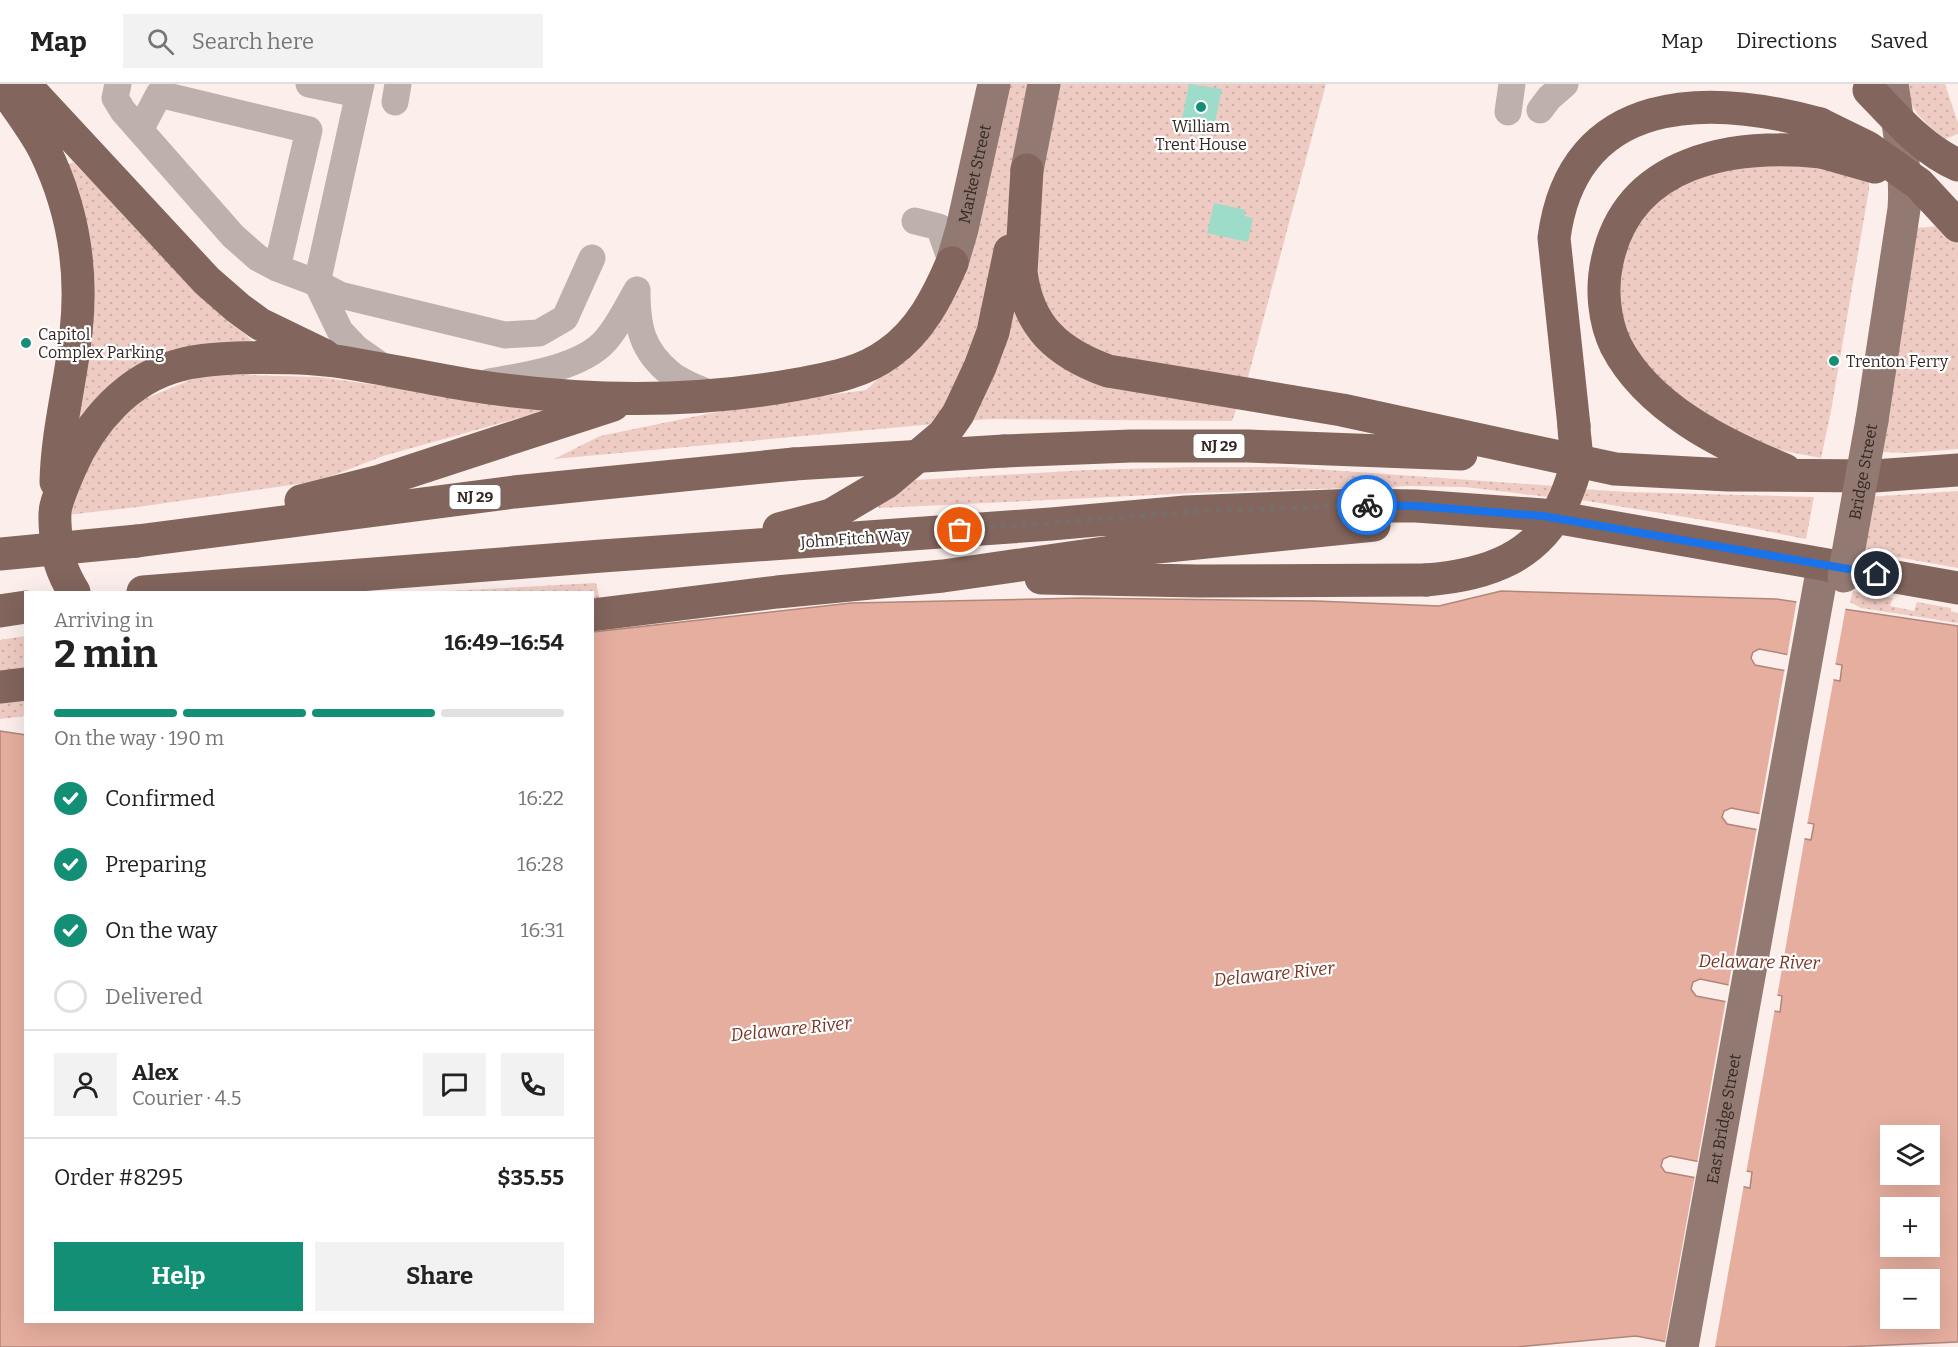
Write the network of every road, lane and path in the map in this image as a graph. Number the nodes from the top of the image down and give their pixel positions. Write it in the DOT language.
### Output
graph roads {
  1 [pos="1,84"];
  2 [pos="24,84"];
  3 [pos="118,84"];
  4 [pos="309,84"];
  5 [pos="994,84"];
  6 [pos="1044,84"];
  7 [pos="1512,84"];
  8 [pos="1565,84"];
  9 [pos="1876,86"];
  10 [pos="359,89"];
  11 [pos="1540,110"];
  12 [pos="1508,112"];
  13 [pos="1897,119"];
  14 [pos="140,130"];
  15 [pos="1821,138"];
  16 [pos="1958,165"];
  17 [pos="1027,170"];
  18 [pos="915,221"];
  19 [pos="1958,226"];
  20 [pos="592,258"];
  21 [pos="952,263"];
  22 [pos="277,268"];
  23 [pos="317,283"];
  24 [pos="339,362"];
  25 [pos="390,371"];
  26 [pos="472,385"];
  27 [pos="713,395"];
  28 [pos="635,398"];
  29 [pos="1862,418"];
  30 [pos="1594,466"];
  31 [pos="1958,470"];
  32 [pos="1800,476"];
  33 [pos="55,509"];
  34 [pos="1543,516"];
  35 [pos="0,533"];
  36 [pos="147,539"];
  37 [pos="710,549"];
  38 [pos="0,555"];
  39 [pos="943,576"];
  40 [pos="1958,588"];
  41 [pos="74,591"];
  42 [pos="156,591"];
  43 [pos="24,607"];
  44 [pos="0,611"];
  45 [pos="594,615"];
  46 [pos="24,684"];
  47 [pos="0,687"];
  48 [pos="1777,892"];
  49 [pos="1689,1347"];
  1 -- 33 [label="highway"];
  2 -- 24 [label="highway"];
  3 -- 14 [label="lane"];
  4 -- 10 [label="lane"];
  5 -- 21 [label="main road, Market Street"];
  6 -- 17 [label="main road"];
  7 -- 12 [label="lane"];
  8 -- 11 [label="lane"];
  9 -- 13 [label="highway"];
  9 -- 29 [label="main road, Bridge Street"];
  10 -- 23 [label="lane"];
  13 -- 16 [label="highway"];
  13 -- 29 [label="main road, Bridge Street"];
  14 -- 22 [label="lane"];
  14 -- 22 [label="lane"];
  15 -- 19 [label="highway, bridge"];
  15 -- 32 [label="highway"];
  15 -- 39 [label="highway, bridge"];
  17 -- 30 [label="highway"];
  17 -- 37 [label="highway"];
  18 -- 21 [label="lane"];
  20 -- 23 [label="lane"];
  21 -- 27 [label="highway"];
  22 -- 23 [label="lane"];
  23 -- 25 [label="lane"];
  24 -- 25 [label="highway"];
  24 -- 33 [label="highway"];
  25 -- 26 [label="highway"];
  26 -- 27 [label="lane"];
  26 -- 28 [label="highway"];
  27 -- 28 [label="highway"];
  28 -- 36 [label="highway"];
  29 -- 48 [label="main road, Bridge Street"];
  30 -- 32 [label="highway, NJ 29"];
  30 -- 36 [label="highway, NJ 29, bridge"];
  31 -- 32 [label="highway, NJ 29"];
  33 -- 41 [label="highway"];
  34 -- 37 [label="highway, John Fitch Way"];
  34 -- 39 [label="highway"];
  34 -- 40 [label="highway, John Fitch Way"];
  35 -- 36 [label="highway, bridge"];
  36 -- 38 [label="highway, NJ 29, bridge"];
  37 -- 42 [label="highway, John Fitch Way"];
  39 -- 45 [label="highway"];
  43 -- 44 [label="highway"];
  46 -- 47 [label="highway"];
  48 -- 49 [label="main road, East Bridge Street"];
}
